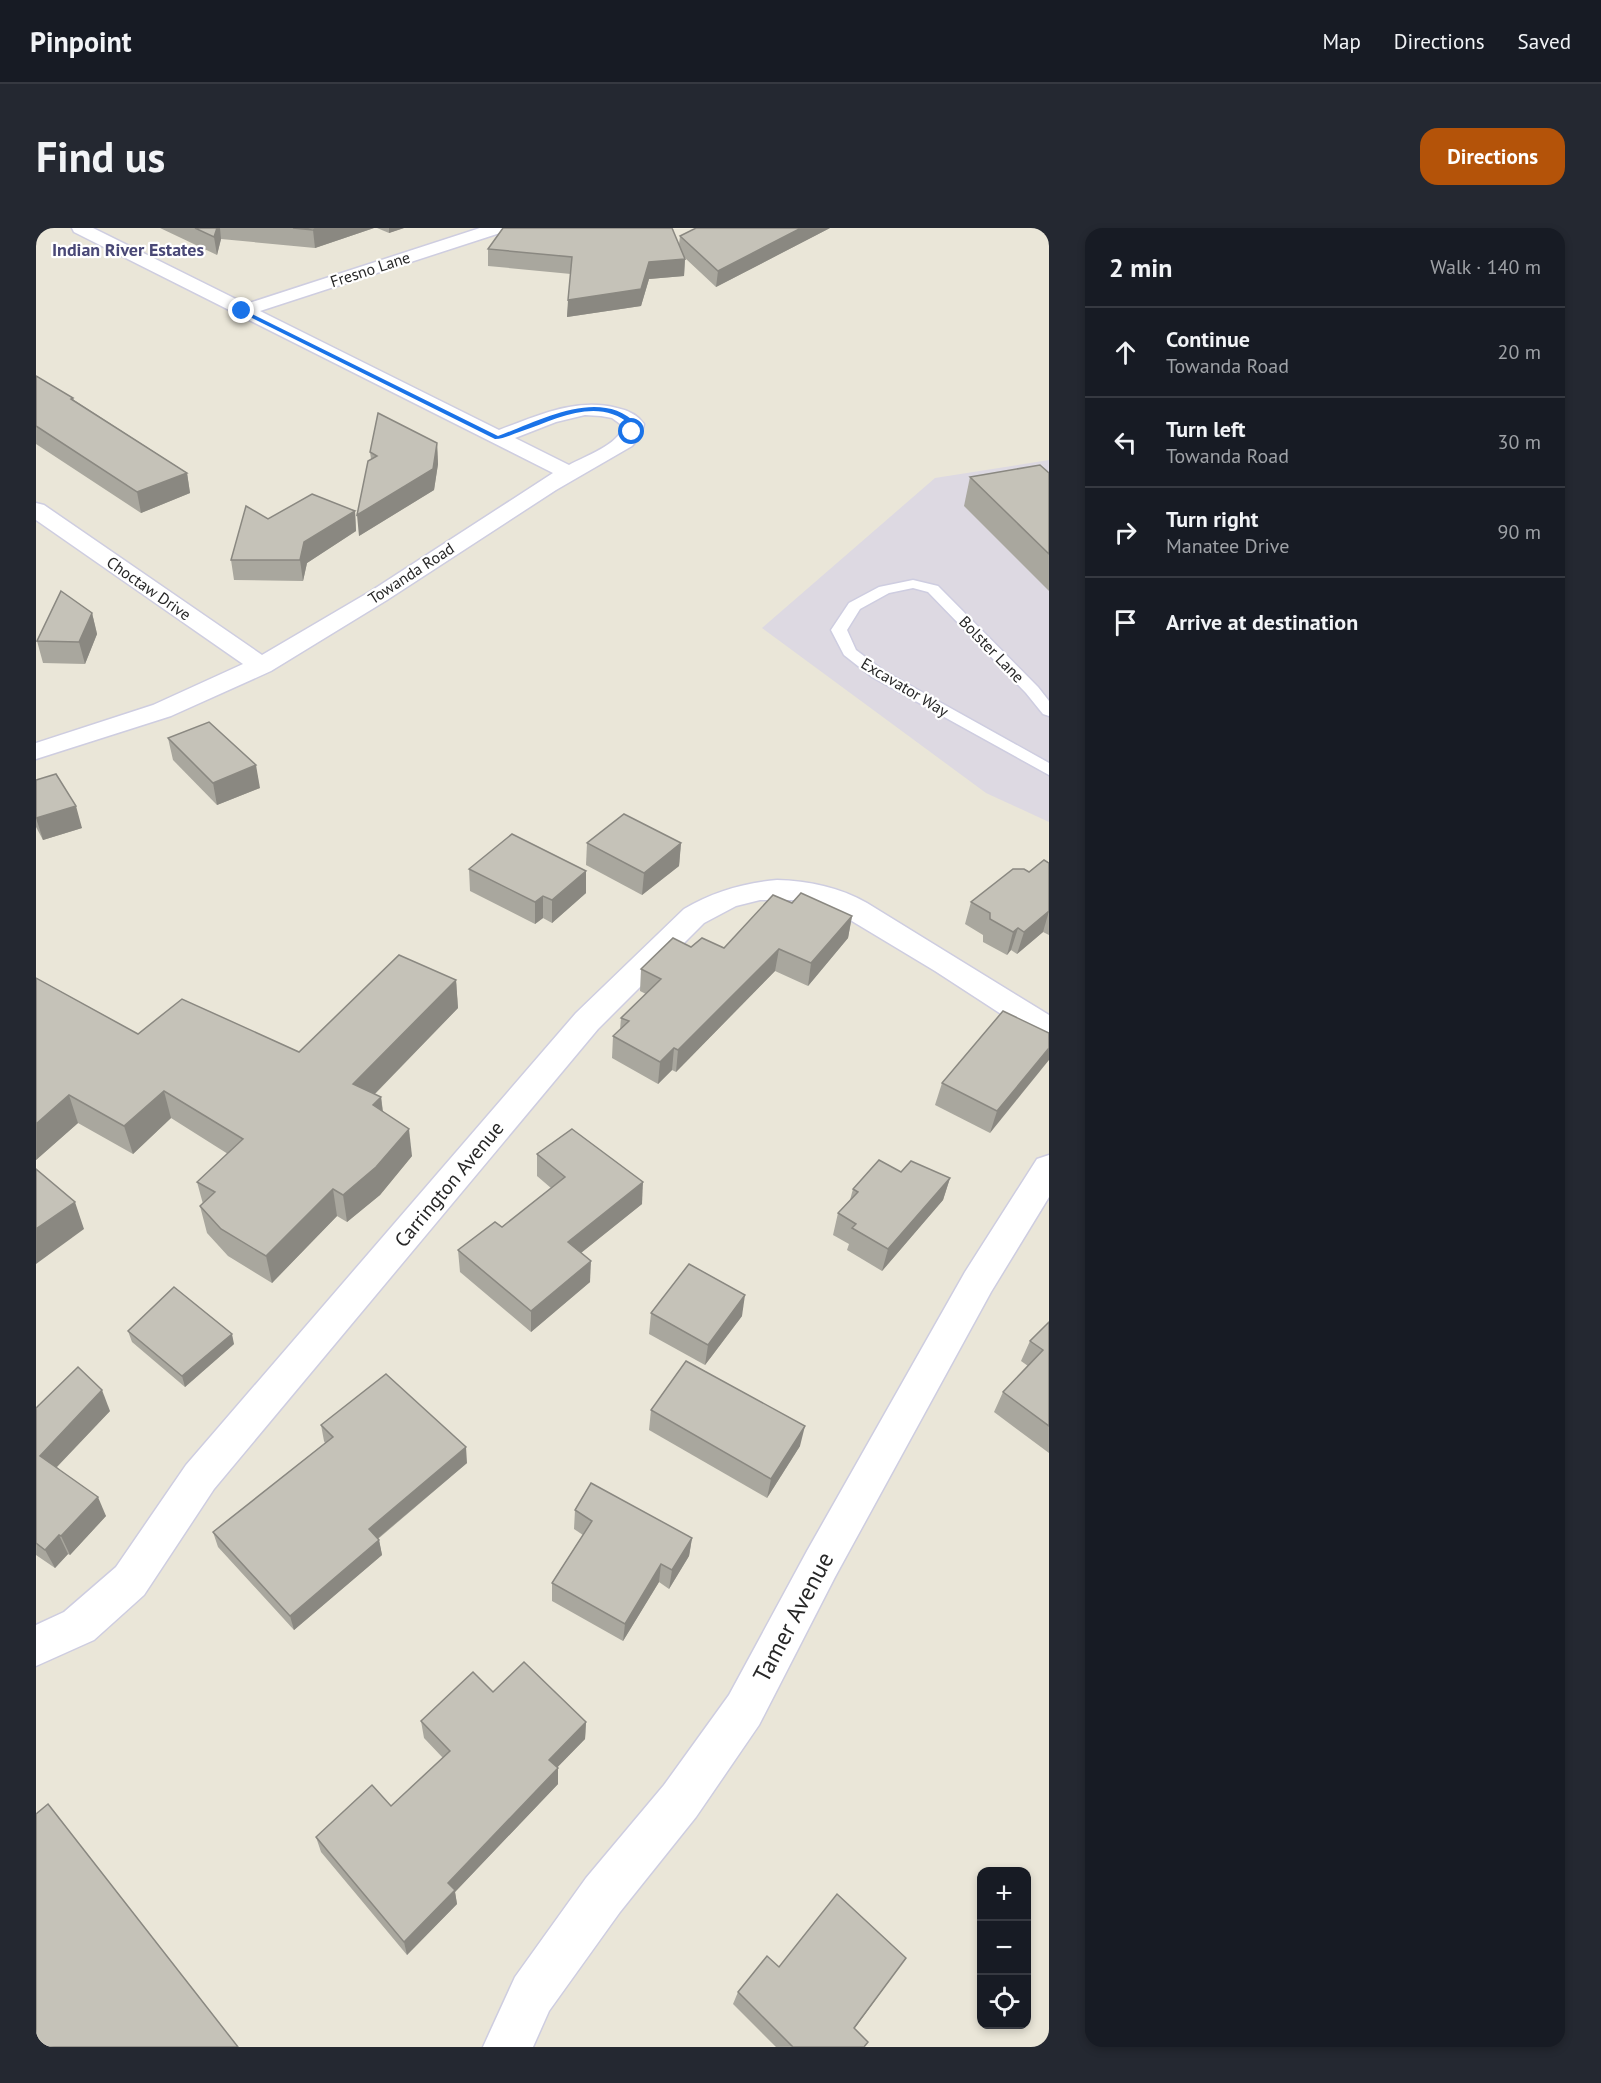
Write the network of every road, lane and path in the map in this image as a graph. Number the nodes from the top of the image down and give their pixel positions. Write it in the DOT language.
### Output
graph roads {
  1 [pos="80,228"];
  2 [pos="497,228"];
  3 [pos="242,311"];
  4 [pos="497,438"];
  5 [pos="567,472"];
  6 [pos="36,510"];
  7 [pos="933,589"];
  8 [pos="262,666"];
  9 [pos="1049,686"];
  10 [pos="1032,690"];
  11 [pos="1049,711"];
  12 [pos="36,751"];
  13 [pos="1049,770"];
  14 [pos="1049,1029"];
  15 [pos="1049,1168"];
  16 [pos="36,1647"];
  17 [pos="508,2047"];
  1 -- 3 [label="street"];
  2 -- 3 [label="street, Fresno Lane"];
  3 -- 4 [label="street"];
  4 -- 5 [label="street"];
  4 -- 5 [label="street, Towanda Road"];
  5 -- 8 [label="street, Towanda Road"];
  6 -- 8 [label="street, Choctaw Drive"];
  7 -- 10 [label="lane, Bolster Lane"];
  7 -- 13 [label="lane, Excavator Way"];
  8 -- 12 [label="street, Towanda Road"];
  9 -- 10 [label="lane"];
  10 -- 11 [label="lane, Bolster Lane"];
  14 -- 16 [label="street, Carrington Avenue"];
  15 -- 17 [label="street, Tamer Avenue"];
}
